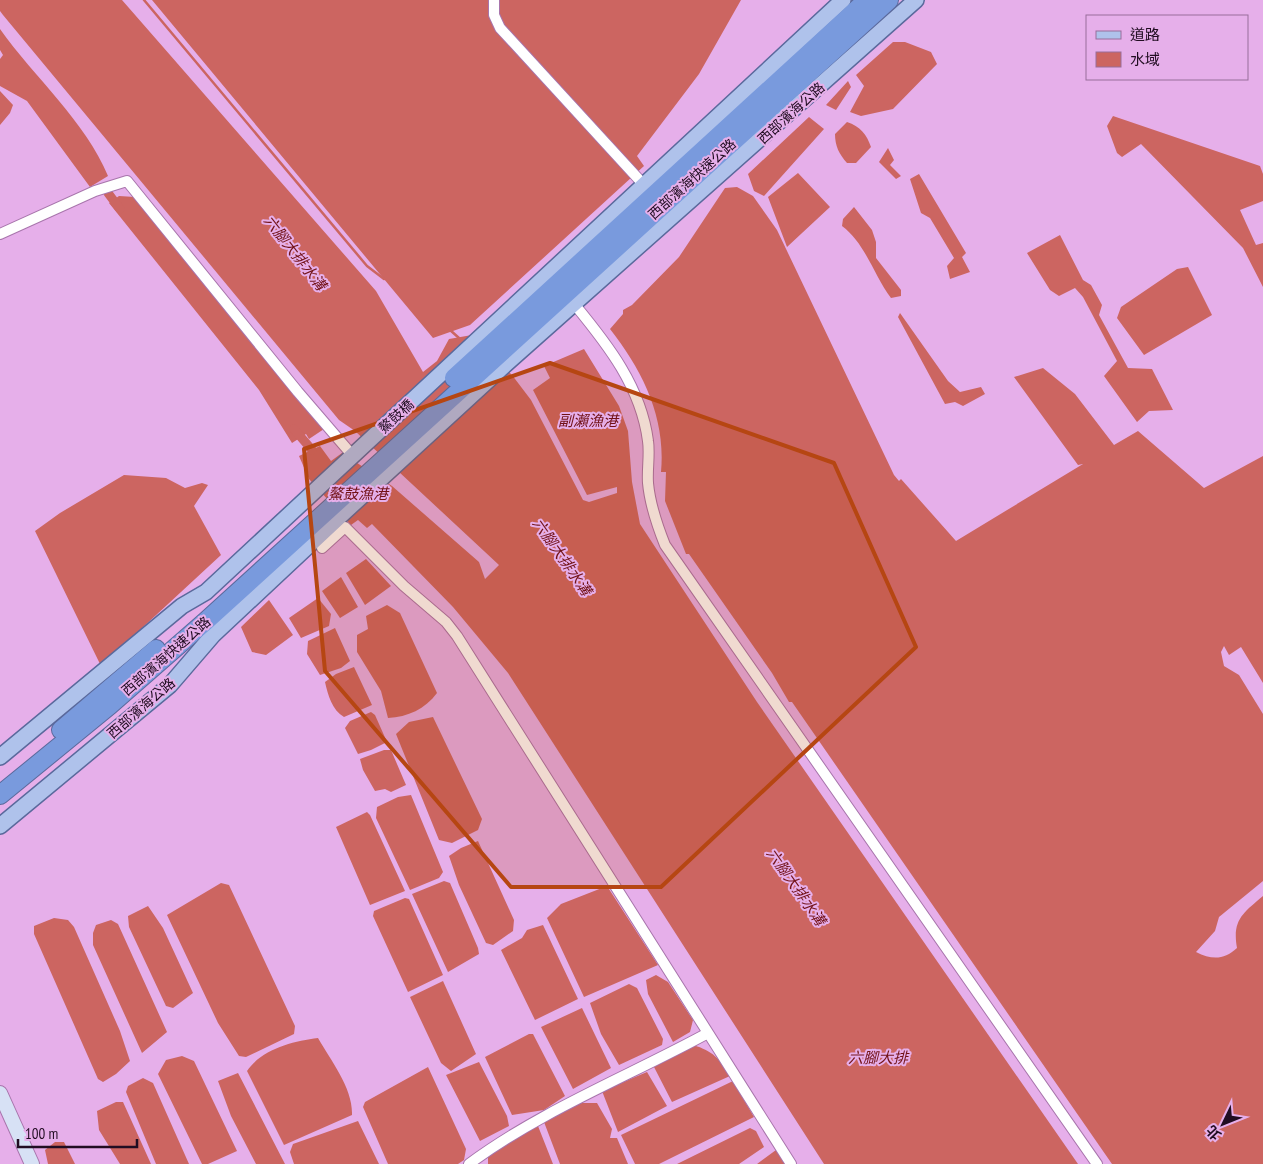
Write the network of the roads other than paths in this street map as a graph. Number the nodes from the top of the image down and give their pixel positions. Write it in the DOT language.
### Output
graph roads {
  1 [pos="494,0"];
  2 [pos="867,0"];
  3 [pos="889,0"];
  4 [pos="916,0"];
  5 [pos="842,1"];
  6 [pos="644,186"];
  7 [pos="0,234"];
  8 [pos="575,305"];
  9 [pos="492,351"];
  10 [pos="353,456"];
  11 [pos="323,506"];
  12 [pos="322,548"];
  13 [pos="0,756"];
  14 [pos="0,782"];
  15 [pos="0,795"];
  16 [pos="0,826"];
  17 [pos="708,1033"];
  18 [pos="0,1093"];
  19 [pos="32,1164"];
  20 [pos="468,1164"];
  21 [pos="791,1164"];
  22 [pos="1097,1164"];
  1 -- 6 [label="street"];
  2 -- 9 [label="highway, 西部濱海快速公路"];
  3 -- 9 [label="highway, 西部濱海快速公路"];
  4 -- 8 [label="main road, 西部濱海公路"];
  5 -- 6 [label="main road"];
  6 -- 9 [label="main road"];
  7 -- 10 [label="street"];
  8 -- 9 [label="main road, 西部濱海公路"];
  8 -- 22 [label="street"];
  9 -- 10 [label="main road, 鰲鼓橋"];
  9 -- 11 [label="highway, 鰲鼓橋"];
  10 -- 11 [label="main road, 鰲鼓橋"];
  11 -- 13 [label="main road"];
  11 -- 14 [label="highway, 西部濱海快速公路"];
  11 -- 15 [label="highway, 西部濱海快速公路"];
  11 -- 16 [label="main road, 西部濱海公路"];
  12 -- 17 [label="street"];
  17 -- 20 [label="street"];
  17 -- 21 [label="street"];
  18 -- 19 [label="street"];
}
